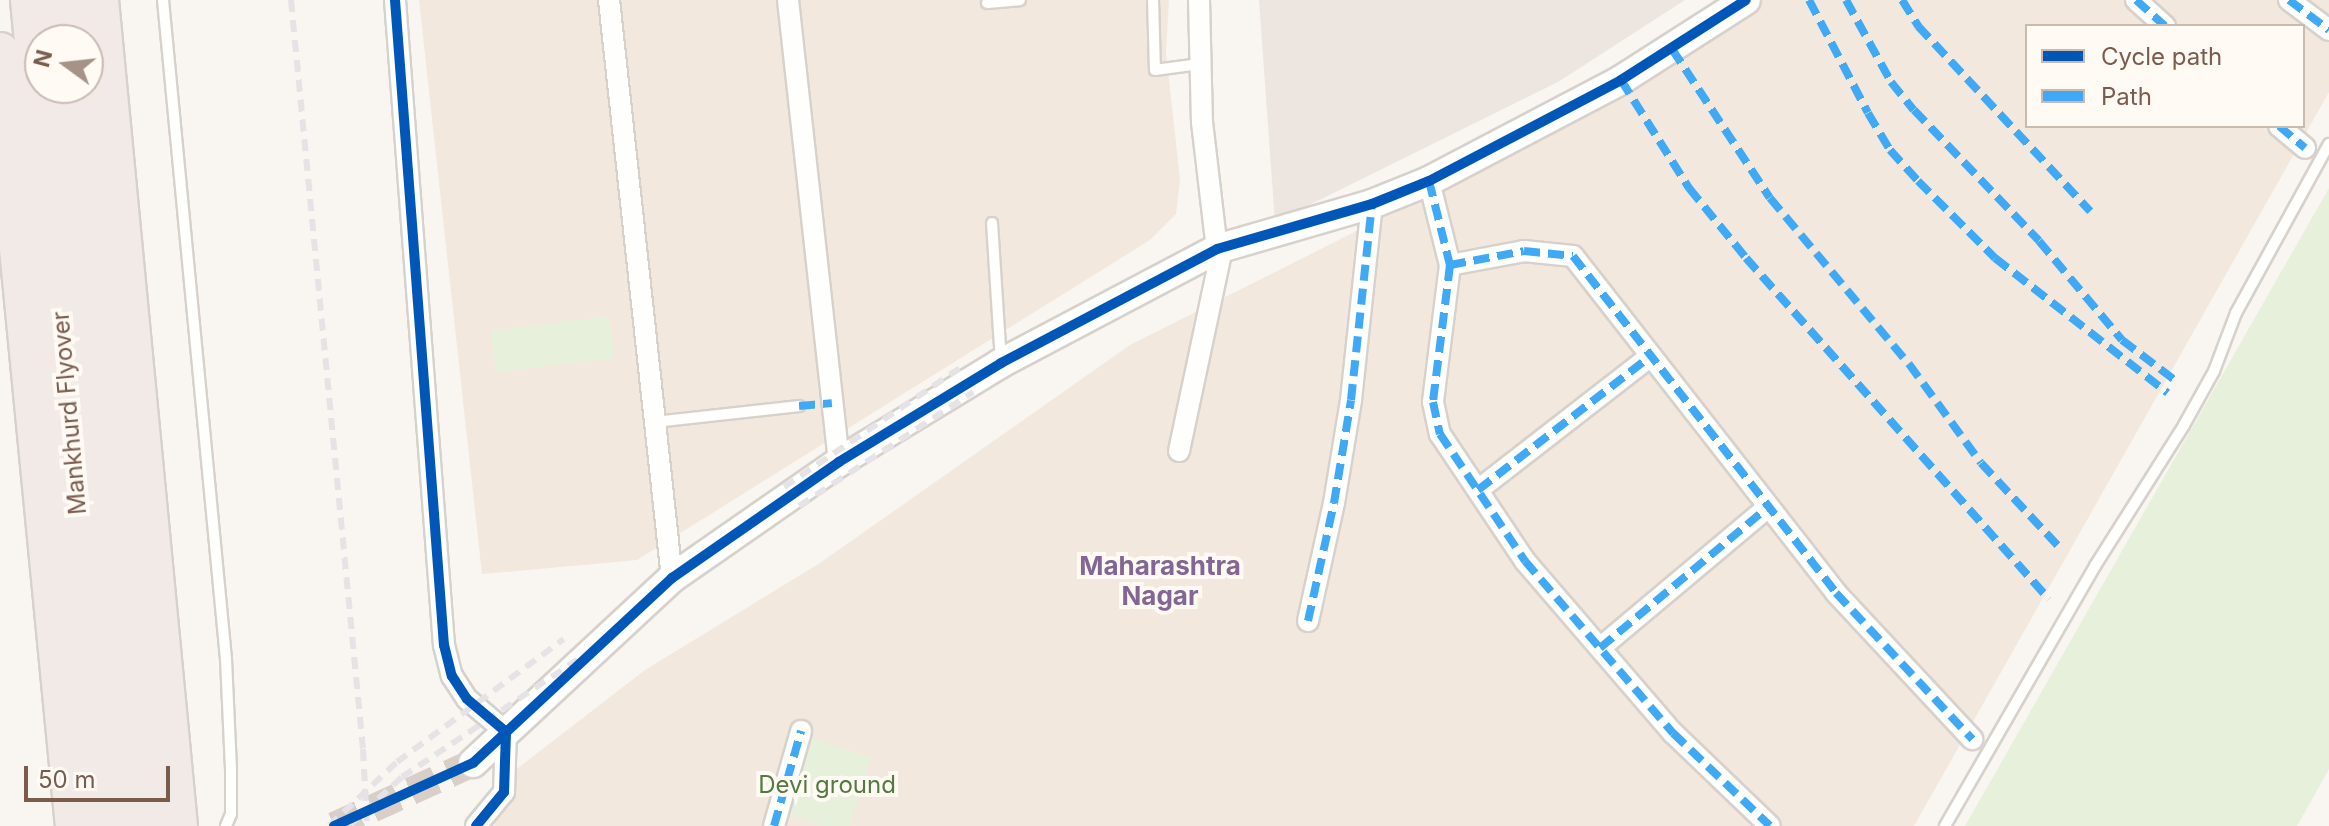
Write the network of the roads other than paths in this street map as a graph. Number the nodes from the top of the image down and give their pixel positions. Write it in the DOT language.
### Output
graph roads {
  1 [pos="30,0"];
  2 [pos="65,0"];
  3 [pos="99,0"];
  4 [pos="163,0"];
  5 [pos="395,0"];
  6 [pos="609,0"];
  7 [pos="788,0"];
  8 [pos="1020,0"];
  9 [pos="1153,0"];
  10 [pos="1199,0"];
  11 [pos="1746,0"];
  12 [pos="2136,0"];
  13 [pos="2289,0"];
  14 [pos="987,3"];
  15 [pos="67,24"];
  16 [pos="2163,24"];
  17 [pos="2329,30"];
  18 [pos="0,52"];
  19 [pos="1200,64"];
  20 [pos="75,104"];
  21 [pos="2281,128"];
  22 [pos="2329,144"];
  23 [pos="2305,148"];
  24 [pos="1429,181"];
  25 [pos="1372,204"];
  26 [pos="992,223"];
  27 [pos="1220,249"];
  28 [pos="1450,265"];
  29 [pos="1651,356"];
  30 [pos="1001,363"];
  31 [pos="799,406"];
  32 [pos="655,422"];
  33 [pos="1179,451"];
  34 [pos="839,462"];
  35 [pos="1478,490"];
  36 [pos="1768,507"];
  37 [pos="672,578"];
  38 [pos="1308,621"];
  39 [pos="1600,648"];
  40 [pos="801,731"];
  41 [pos="506,732"];
  42 [pos="1972,739"];
  43 [pos="473,763"];
  44 [pos="75,826"];
  45 [pos="109,826"];
  46 [pos="144,826"];
  47 [pos="178,826"];
  48 [pos="226,826"];
  49 [pos="476,826"];
  50 [pos="774,826"];
  51 [pos="1770,826"];
  52 [pos="1945,826"];
  1 -- 45 [label="highway, Mankhurd Flyover"];
  2 -- 15 [label="highway"];
  3 -- 47 [label="highway"];
  4 -- 48 [label="lane"];
  5 -- 41 [label="street"];
  6 -- 32 [label="street"];
  7 -- 34 [label="street"];
  8 -- 14 [label="lane"];
  9 -- 19 [label="lane"];
  10 -- 19 [label="street"];
  11 -- 24 [label="street"];
  12 -- 16 [label="street"];
  13 -- 17 [label="street"];
  18 -- 44 [label="highway"];
  19 -- 27 [label="street"];
  20 -- 46 [label="highway, Mankhurd Flyover"];
  21 -- 23 [label="street"];
  22 -- 52 [label="lane"];
  24 -- 25 [label="street"];
  24 -- 28 [label="street"];
  25 -- 27 [label="street"];
  25 -- 38 [label="street"];
  26 -- 30 [label="lane"];
  27 -- 30 [label="street"];
  27 -- 33 [label="street"];
  28 -- 29 [label="street"];
  28 -- 35 [label="street"];
  29 -- 35 [label="street"];
  29 -- 36 [label="street"];
  30 -- 34 [label="street"];
  31 -- 32 [label="lane"];
  32 -- 37 [label="street"];
  34 -- 37 [label="street"];
  35 -- 39 [label="street"];
  36 -- 39 [label="street"];
  36 -- 42 [label="street"];
  37 -- 41 [label="street"];
  39 -- 51 [label="street"];
  40 -- 50 [label="street"];
  41 -- 43 [label="street"];
  41 -- 49 [label="street"];
}
